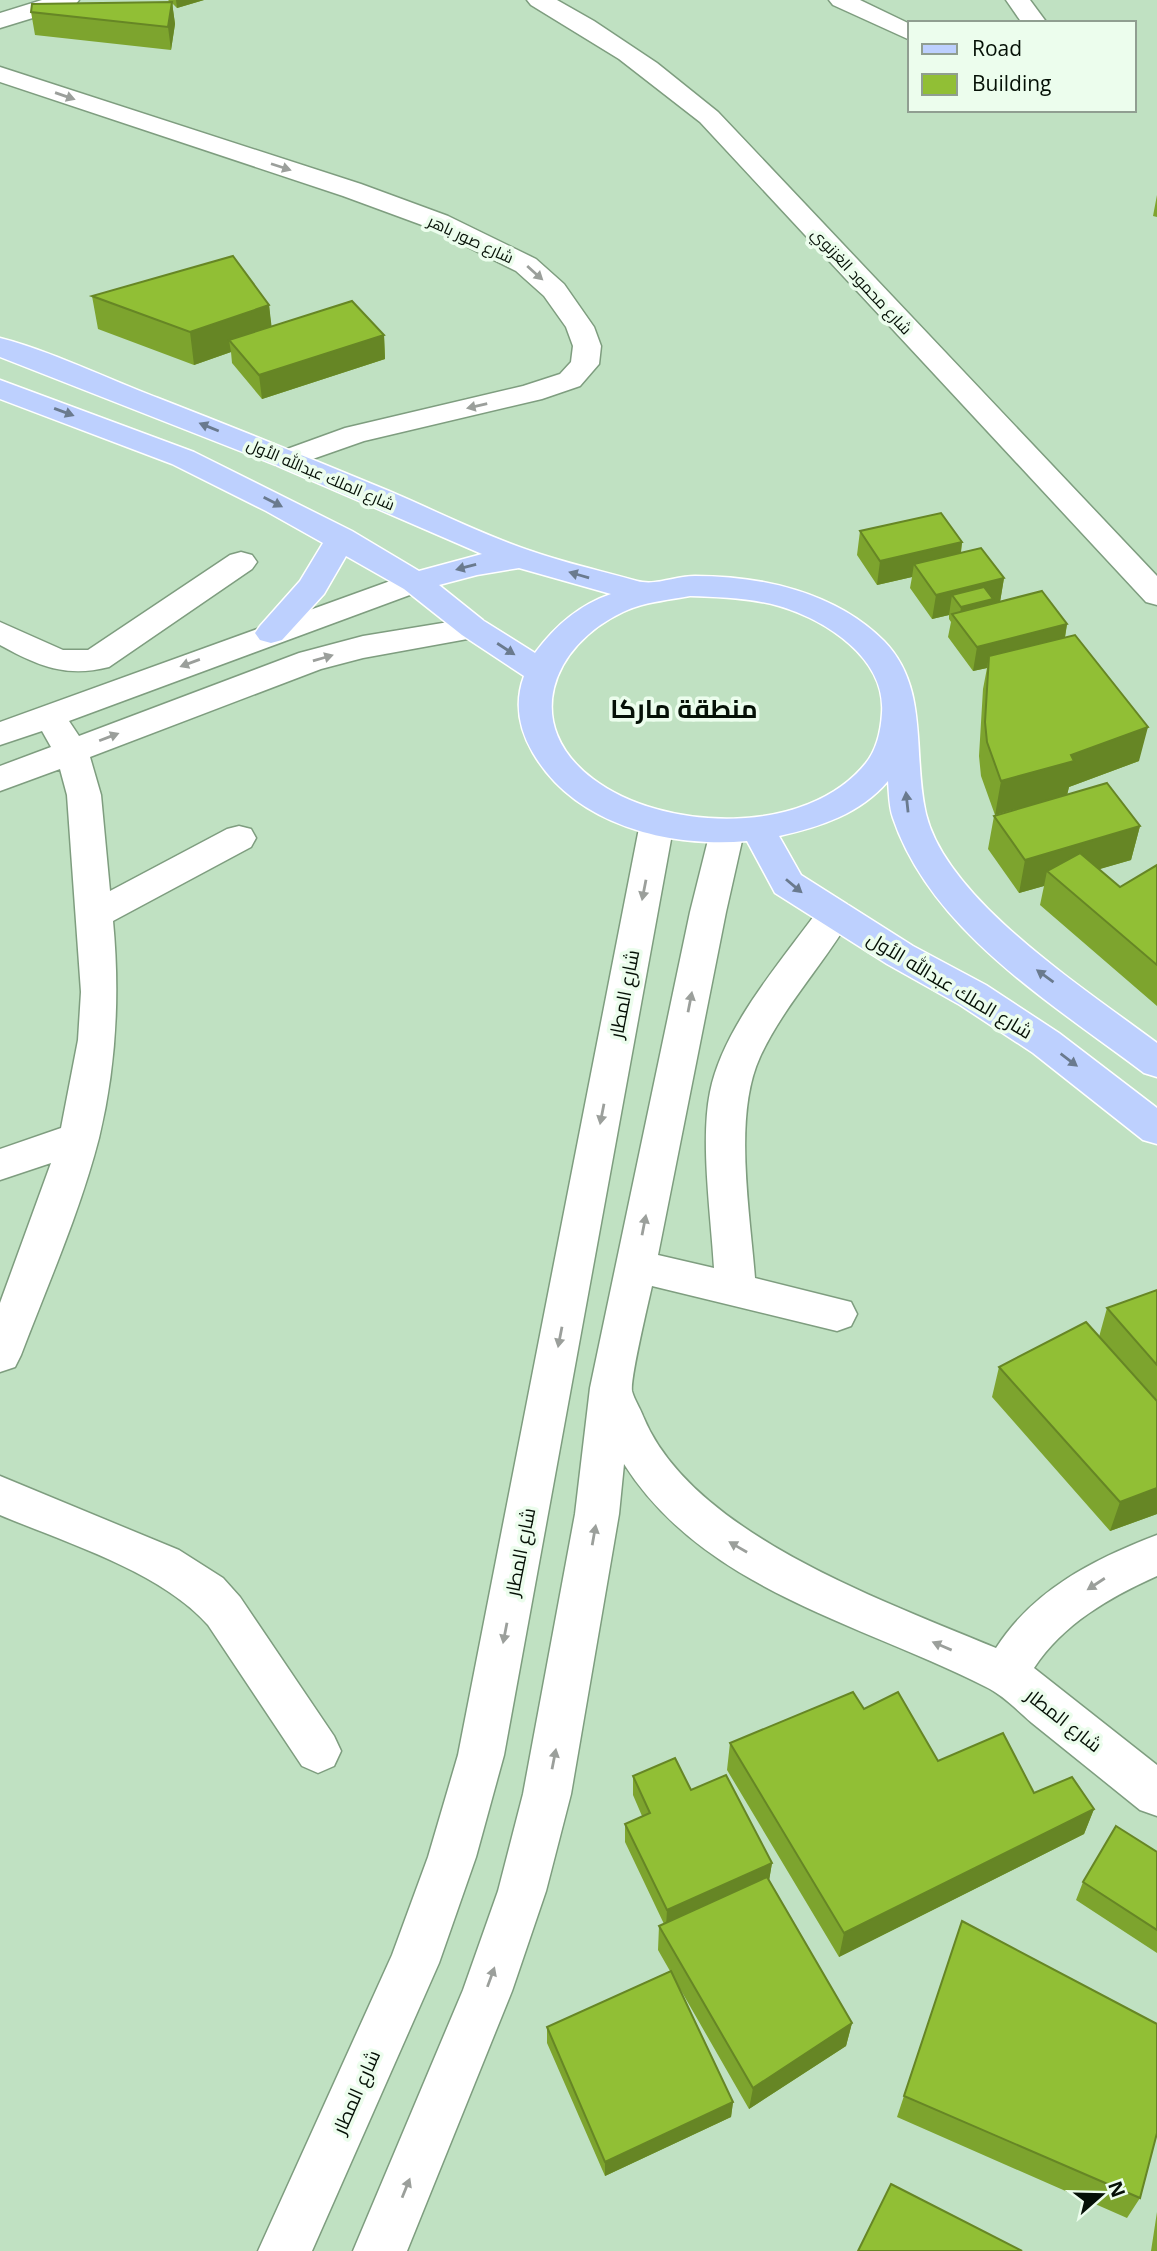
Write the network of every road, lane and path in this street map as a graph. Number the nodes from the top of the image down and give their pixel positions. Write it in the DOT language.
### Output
graph roads {
  1 [pos="67,0"];
  2 [pos="540,0"];
  3 [pos="841,0"];
  4 [pos="1018,0"];
  5 [pos="0,21"];
  6 [pos="1034,21"];
  7 [pos="908,32"];
  8 [pos="0,74"];
  9 [pos="0,347"];
  10 [pos="0,389"];
  11 [pos="287,459"];
  12 [pos="341,538"];
  13 [pos="519,558"];
  14 [pos="241,562"];
  15 [pos="415,582"];
  16 [pos="645,593"];
  17 [pos="1157,595"];
  18 [pos="473,628"];
  19 [pos="0,632"];
  20 [pos="271,633"];
  21 [pos="233,647"];
  22 [pos="540,671"];
  23 [pos="259,680"];
  24 [pos="49,715"];
  25 [pos="900,728"];
  26 [pos="0,734"];
  27 [pos="72,751"];
  28 [pos="0,779"];
  29 [pos="657,823"];
  30 [pos="743,831"];
  31 [pos="239,838"];
  32 [pos="835,914"];
  33 [pos="93,916"];
  34 [pos="1157,1063"];
  35 [pos="1157,1129"];
  36 [pos="80,1137"];
  37 [pos="0,1166"];
  38 [pos="636,1266"];
  39 [pos="736,1290"];
  40 [pos="837,1314"];
  41 [pos="0,1355"];
  42 [pos="611,1388"];
  43 [pos="0,1495"];
  44 [pos="1157,1555"];
  45 [pos="1005,1673"];
  46 [pos="318,1751"];
  47 [pos="1157,1794"];
  48 [pos="285,2251"];
  49 [pos="380,2251"];
  1 -- 5 [label="street"];
  2 -- 17 [label="street, شارع محمود الغزنوي"];
  3 -- 7 [label="street"];
  4 -- 6 [label="street"];
  8 -- 11 [label="street, شارع صور باهر, one-way"];
  11 -- 9 [label="main road, شارع الملك عبدالله الأول, one-way"];
  10 -- 12 [label="main road, one-way"];
  11 -- 13 [label="main road, شارع الملك عبدالله الأول"];
  12 -- 15 [label="main road"];
  12 -- 20 [label="main road"];
  13 -- 15 [label="main road, one-way"];
  16 -- 13 [label="main road, شارع الملك عبدالله الأول, one-way"];
  14 -- 19 [label="street"];
  15 -- 18 [label="main road"];
  15 -- 20 [label="street"];
  16 -- 22 [label="main road"];
  16 -- 25 [label="main road"];
  18 -- 22 [label="main road, one-way"];
  23 -- 18 [label="street, one-way"];
  20 -- 21 [label="street"];
  21 -- 23 [label="street"];
  21 -- 24 [label="street, one-way"];
  22 -- 29 [label="main road"];
  27 -- 23 [label="street, one-way"];
  24 -- 26 [label="street"];
  24 -- 27 [label="street"];
  25 -- 30 [label="main road"];
  34 -- 25 [label="main road, one-way"];
  27 -- 28 [label="street"];
  27 -- 33 [label="street"];
  29 -- 30 [label="main road"];
  29 -- 48 [label="street, شارع المطار, one-way"];
  30 -- 32 [label="main road, شارع الملك عبدالله الأول, one-way"];
  38 -- 30 [label="street, one-way"];
  31 -- 33 [label="street"];
  32 -- 35 [label="main road, شارع الملك عبدالله الأول, one-way"];
  32 -- 39 [label="street"];
  33 -- 36 [label="street"];
  36 -- 37 [label="street"];
  36 -- 41 [label="street"];
  38 -- 39 [label="street"];
  38 -- 42 [label="street"];
  39 -- 40 [label="street"];
  45 -- 42 [label="street, شارع المطار, one-way"];
  49 -- 42 [label="street, one-way"];
  43 -- 46 [label="street"];
  44 -- 45 [label="street, one-way"];
  45 -- 47 [label="street, شارع المطار"];
}
